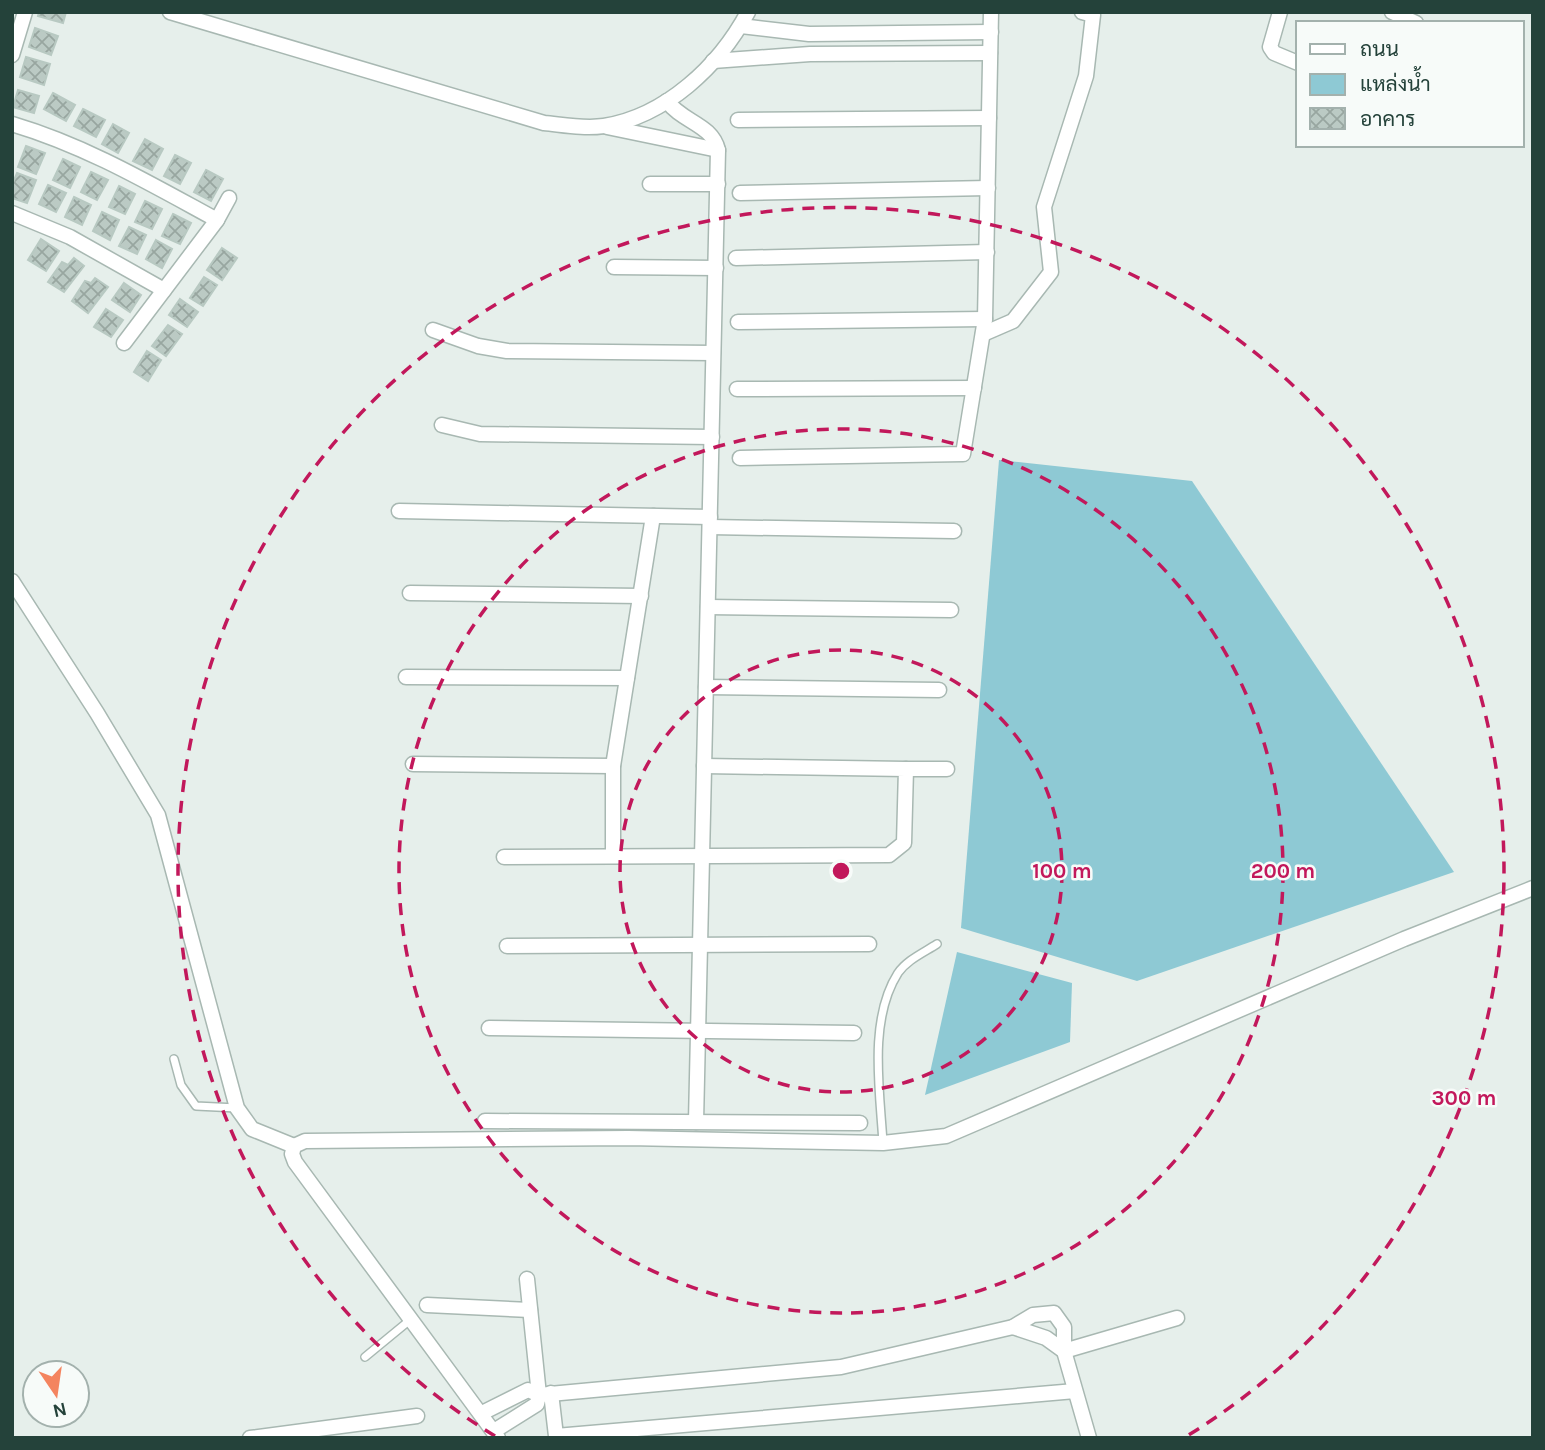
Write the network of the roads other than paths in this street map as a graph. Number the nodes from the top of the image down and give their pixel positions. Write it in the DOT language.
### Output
graph roads {
  1 [pos="25,12"];
  2 [pos="170,12"];
  3 [pos="748,12"];
  4 [pos="991,12"];
  5 [pos="1082,12"];
  6 [pos="1280,12"];
  7 [pos="1392,12"];
  8 [pos="1412,21"];
  9 [pos="741,26"];
  10 [pos="991,32"];
  11 [pos="990,53"];
  12 [pos="12,55"];
  13 [pos="713,61"];
  14 [pos="1296,62"];
  15 [pos="667,101"];
  16 [pos="989,118"];
  17 [pos="738,120"];
  18 [pos="12,124"];
  19 [pos="603,126"];
  20 [pos="718,150"];
  21 [pos="650,184"];
  22 [pos="718,184"];
  23 [pos="988,188"];
  24 [pos="740,193"];
  25 [pos="229,198"];
  26 [pos="12,213"];
  27 [pos="217,220"];
  28 [pos="987,252"];
  29 [pos="736,258"];
  30 [pos="614,267"];
  31 [pos="716,268"];
  32 [pos="164,290"];
  33 [pos="738,322"];
  34 [pos="984,327"];
  35 [pos="433,330"];
  36 [pos="124,343"];
  37 [pos="713,353"];
  38 [pos="974,388"];
  39 [pos="737,389"];
  40 [pos="442,425"];
  41 [pos="712,437"];
  42 [pos="740,458"];
  43 [pos="399,511"];
  44 [pos="653,516"];
  45 [pos="710,522"];
  46 [pos="954,530"];
  47 [pos="12,581"];
  48 [pos="410,593"];
  49 [pos="641,596"];
  50 [pos="708,607"];
  51 [pos="951,610"];
  52 [pos="406,677"];
  53 [pos="627,678"];
  54 [pos="706,687"];
  55 [pos="939,690"];
  56 [pos="414,764"];
  57 [pos="614,766"];
  58 [pos="704,766"];
  59 [pos="906,769"];
  60 [pos="947,769"];
  61 [pos="613,854"];
  62 [pos="702,854"];
  63 [pos="504,857"];
  64 [pos="1533,888"];
  65 [pos="700,944"];
  66 [pos="869,944"];
  67 [pos="937,944"];
  68 [pos="507,946"];
  69 [pos="489,1028"];
  70 [pos="698,1032"];
  71 [pos="854,1033"];
  72 [pos="174,1059"];
  73 [pos="233,1108"];
  74 [pos="485,1121"];
  75 [pos="696,1122"];
  76 [pos="860,1123"];
  77 [pos="883,1143"];
  78 [pos="294,1146"];
  79 [pos="527,1279"];
  80 [pos="426,1305"];
  81 [pos="530,1310"];
  82 [pos="1177,1318"];
  83 [pos="412,1319"];
  84 [pos="1013,1326"];
  85 [pos="1064,1351"];
  86 [pos="365,1357"];
  87 [pos="1075,1391"];
  88 [pos="545,1394"];
  89 [pos="482,1413"];
  90 [pos="417,1416"];
  91 [pos="326,1434"];
  92 [pos="496,1435"];
  93 [pos="250,1438"];
  94 [pos="1089,1438"];
  1 -- 12 [label="street"];
  2 -- 19 [label="street"];
  3 -- 9 [label="street"];
  4 -- 10 [label="street"];
  5 -- 34 [label="street"];
  6 -- 14 [label="street"];
  7 -- 8 [label="street"];
  9 -- 10 [label="street"];
  9 -- 13 [label="street"];
  10 -- 11 [label="street"];
  11 -- 13 [label="street"];
  11 -- 16 [label="street"];
  13 -- 15 [label="street"];
  15 -- 19 [label="street"];
  15 -- 20 [label="street"];
  16 -- 17 [label="street"];
  16 -- 23 [label="street"];
  18 -- 27 [label="street"];
  19 -- 20 [label="street"];
  20 -- 22 [label="street"];
  21 -- 22 [label="street"];
  22 -- 31 [label="street"];
  23 -- 24 [label="street"];
  23 -- 28 [label="street"];
  25 -- 27 [label="street"];
  26 -- 32 [label="street"];
  27 -- 32 [label="street"];
  28 -- 29 [label="street"];
  28 -- 34 [label="street"];
  30 -- 31 [label="street"];
  31 -- 37 [label="street"];
  32 -- 36 [label="street"];
  33 -- 34 [label="street"];
  34 -- 38 [label="street"];
  35 -- 37 [label="street"];
  37 -- 41 [label="street"];
  38 -- 39 [label="street"];
  38 -- 42 [label="street"];
  40 -- 41 [label="street"];
  41 -- 45 [label="street"];
  43 -- 44 [label="street"];
  44 -- 45 [label="street"];
  44 -- 49 [label="street"];
  45 -- 46 [label="street"];
  45 -- 50 [label="street"];
  47 -- 73 [label="street"];
  48 -- 49 [label="street"];
  49 -- 53 [label="street"];
  50 -- 51 [label="street"];
  50 -- 54 [label="street"];
  52 -- 53 [label="street"];
  53 -- 57 [label="street"];
  54 -- 55 [label="street"];
  54 -- 58 [label="street"];
  56 -- 57 [label="street"];
  57 -- 61 [label="street"];
  58 -- 59 [label="street"];
  58 -- 62 [label="street"];
  59 -- 60 [label="street"];
  59 -- 62 [label="street"];
  61 -- 62 [label="street"];
  61 -- 63 [label="street"];
  62 -- 65 [label="street"];
  64 -- 77 [label="street"];
  65 -- 66 [label="street"];
  65 -- 68 [label="street"];
  65 -- 70 [label="street"];
  67 -- 77 [label="lane"];
  69 -- 70 [label="street"];
  70 -- 71 [label="street"];
  70 -- 75 [label="street"];
  72 -- 73 [label="lane"];
  73 -- 78 [label="street"];
  74 -- 75 [label="street"];
  75 -- 76 [label="street"];
  77 -- 78 [label="street"];
  78 -- 83 [label="street"];
  79 -- 81 [label="street"];
  80 -- 81 [label="street"];
  81 -- 88 [label="street"];
  82 -- 85 [label="street"];
  83 -- 86 [label="lane"];
  83 -- 89 [label="street"];
  84 -- 85 [label="street"];
  84 -- 85 [label="street"];
  84 -- 88 [label="street"];
  85 -- 87 [label="street"];
  87 -- 88 [label="street"];
  87 -- 94 [label="street"];
  88 -- 89 [label="street"];
  88 -- 92 [label="street"];
  89 -- 92 [label="street"];
  90 -- 91 [label="street"];
  91 -- 93 [label="street"];
}
